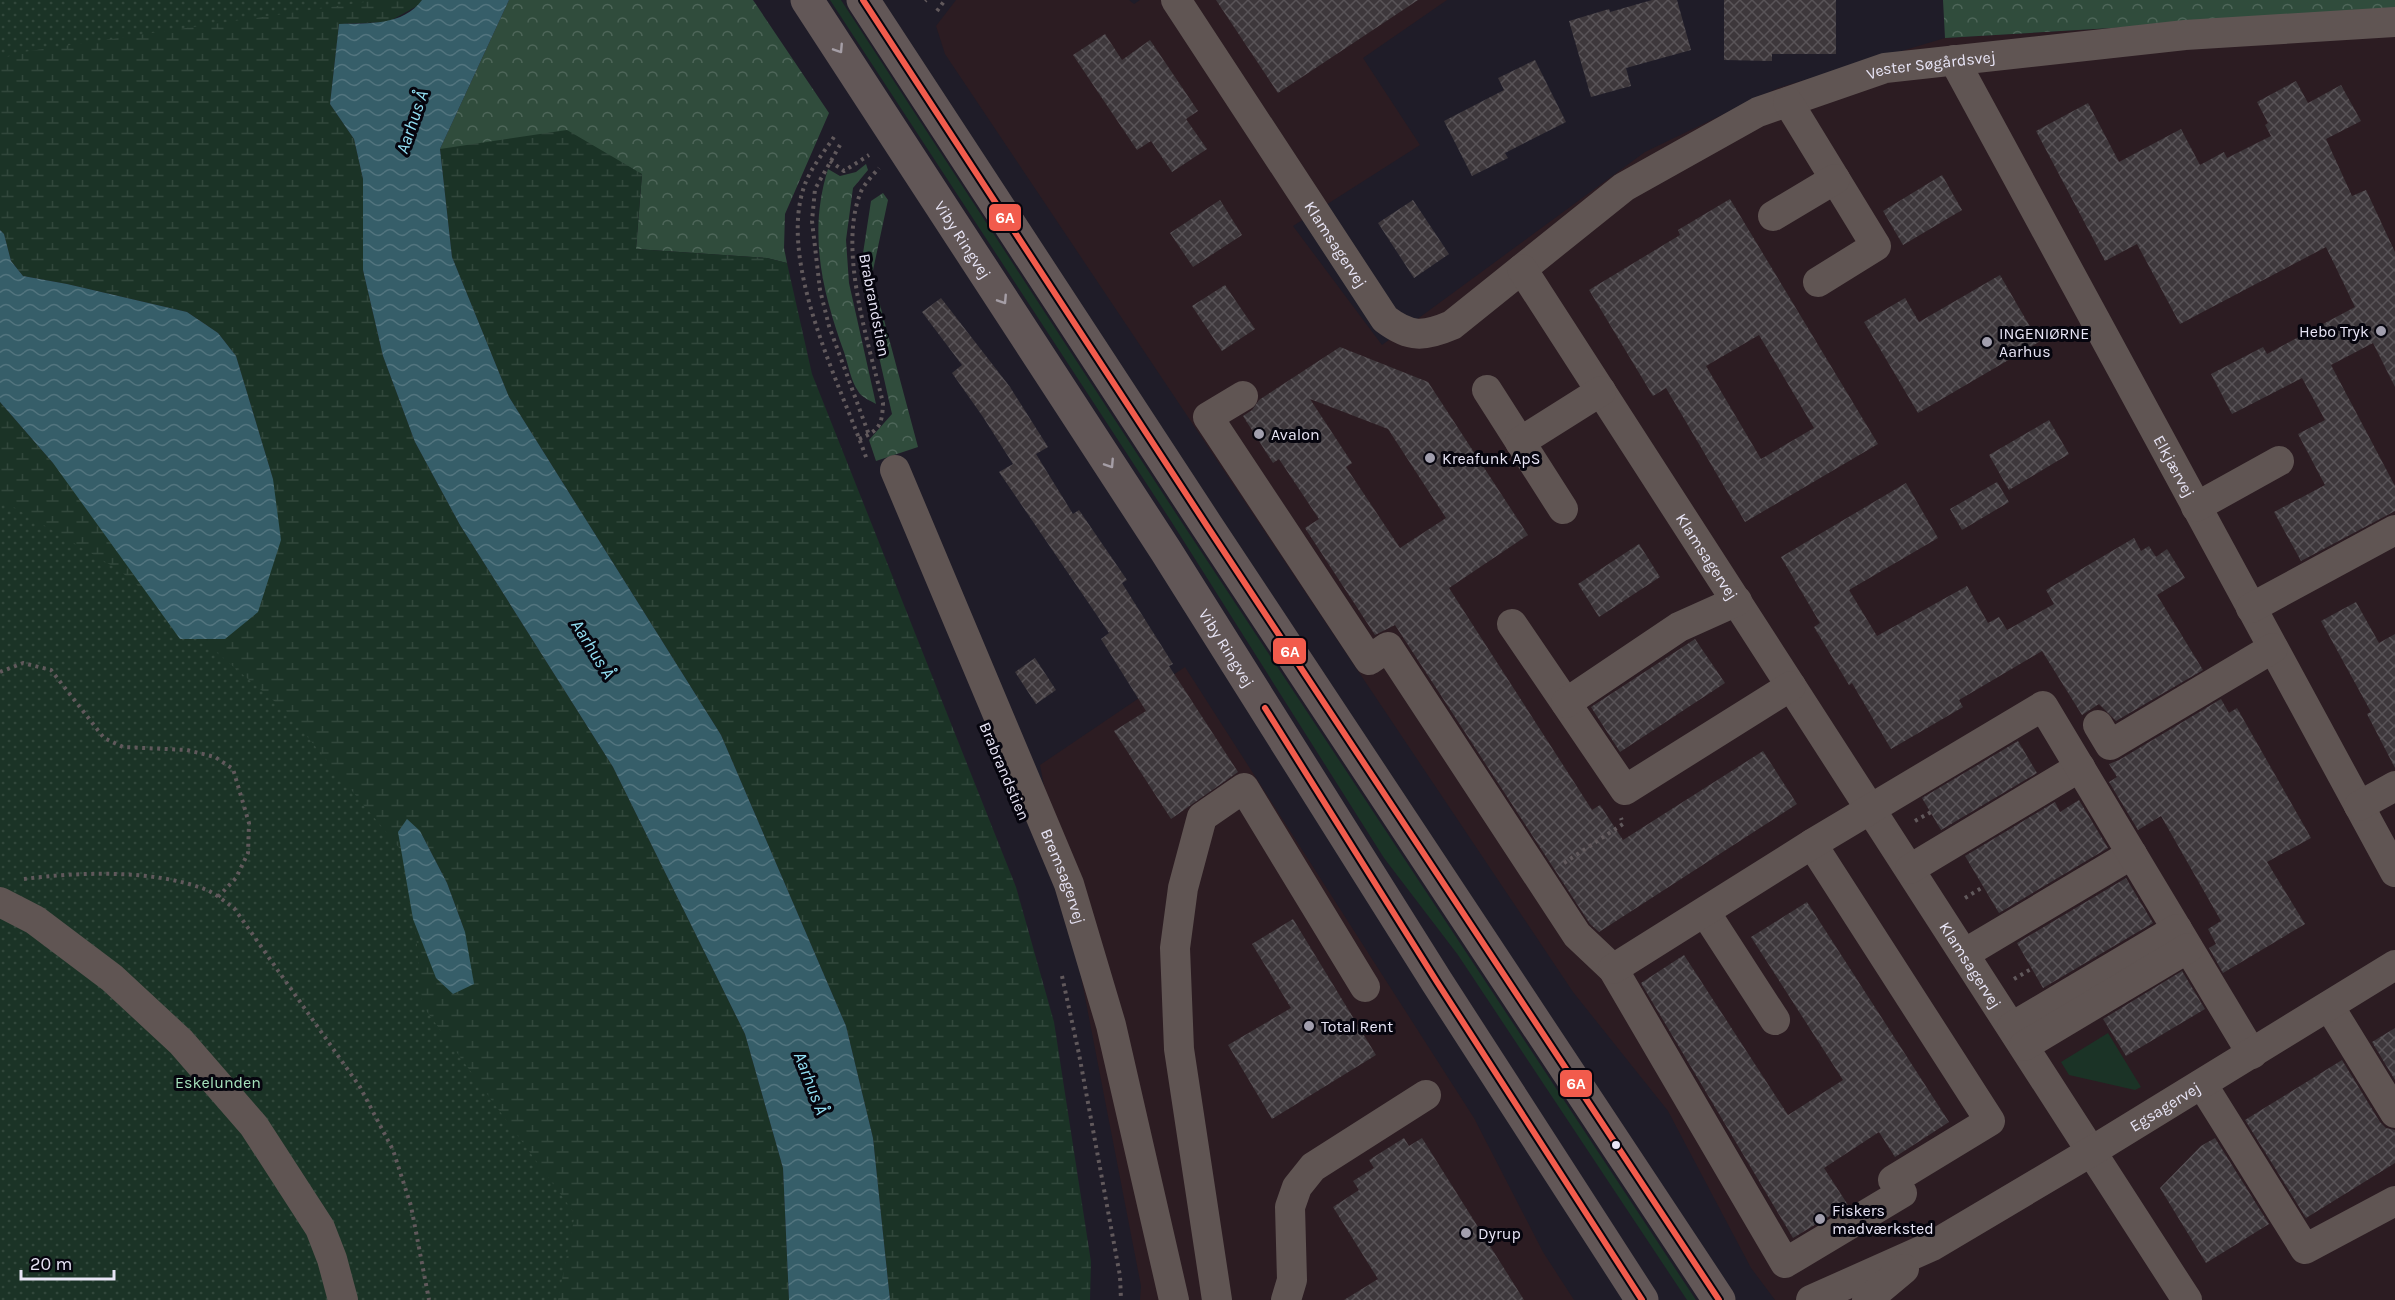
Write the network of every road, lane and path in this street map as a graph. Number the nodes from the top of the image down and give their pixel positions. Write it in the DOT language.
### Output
graph roads {
  1 [pos="807,0"];
  2 [pos="863,0"];
  3 [pos="945,0"];
  4 [pos="1176,0"];
  5 [pos="937,11"];
  6 [pos="2395,22"];
  7 [pos="1954,60"];
  8 [pos="1788,102"];
  9 [pos="834,137"];
  10 [pos="901,143"];
  11 [pos="840,145"];
  12 [pos="864,156"];
  13 [pos="830,161"];
  14 [pos="1835,179"];
  15 [pos="1773,216"];
  16 [pos="1522,269"];
  17 [pos="1818,282"];
  18 [pos="1487,390"];
  19 [pos="1601,391"];
  20 [pos="1244,396"];
  21 [pos="869,435"];
  22 [pos="860,439"];
  23 [pos="1520,442"];
  24 [pos="2279,461"];
  25 [pos="883,470"];
  26 [pos="2196,507"];
  27 [pos="1563,509"];
  28 [pos="2395,530"];
  29 [pos="1737,601"];
  30 [pos="2251,608"];
  31 [pos="1512,624"];
  32 [pos="2273,648"];
  33 [pos="0,672"];
  34 [pos="1791,686"];
  35 [pos="1566,703"];
  36 [pos="2098,725"];
  37 [pos="2080,767"];
  38 [pos="2395,786"];
  39 [pos="1625,790"];
  40 [pos="2359,806"];
  41 [pos="1871,809"];
  42 [pos="1812,844"];
  43 [pos="2132,854"];
  44 [pos="1910,869"];
  45 [pos="2395,872"];
  46 [pos="1540,879"];
  47 [pos="20,880"];
  48 [pos="218,897"];
  49 [pos="0,902"];
  50 [pos="1705,912"];
  51 [pos="2183,938"];
  52 [pos="1964,954"];
  53 [pos="2395,965"];
  54 [pos="1613,969"];
  55 [pos="1061,974"];
  56 [pos="1365,987"];
  57 [pos="2329,1006"];
  58 [pos="1775,1020"];
  59 [pos="2018,1036"];
  60 [pos="2252,1054"];
  61 [pos="2202,1084"];
  62 [pos="1426,1095"];
  63 [pos="2395,1113"];
  64 [pos="2092,1151"];
  65 [pos="2395,1201"];
  66 [pos="1932,1246"];
  67 [pos="343,1300"];
  68 [pos="429,1300"];
  69 [pos="1121,1300"];
  70 [pos="1174,1300"];
  71 [pos="1217,1300"];
  72 [pos="1286,1300"];
  73 [pos="1642,1300"];
  74 [pos="1719,1300"];
  75 [pos="1811,1300"];
  76 [pos="1867,1300"];
  77 [pos="2187,1300"];
  1 -- 10 [label="main road, Viby Ringvej, one-way"];
  2 -- 74 [label="main road"];
  3 -- 5 [label="path"];
  4 -- 16 [label="street, Klamsagervej"];
  6 -- 7 [label="street, Vester Søgårdsvej"];
  7 -- 8 [label="street, Vester Søgårdsvej"];
  7 -- 26 [label="street, Elkjærvej"];
  8 -- 14 [label="street"];
  8 -- 16 [label="street, Vester Søgårdsvej"];
  9 -- 22 [label="path"];
  10 -- 21 [label="path, Brabrandstien"];
  10 -- 73 [label="main road, Viby Ringvej, one-way"];
  11 -- 13 [label="path"];
  12 -- 13 [label="path"];
  13 -- 21 [label="path"];
  14 -- 15 [label="street"];
  14 -- 17 [label="street"];
  16 -- 19 [label="street, Klamsagervej"];
  18 -- 23 [label="street"];
  19 -- 23 [label="street"];
  19 -- 29 [label="street, Klamsagervej"];
  20 -- 46 [label="street"];
  21 -- 22 [label="path"];
  22 -- 25 [label="path"];
  23 -- 27 [label="street"];
  24 -- 26 [label="street"];
  25 -- 70 [label="street, Bremsagervej"];
  26 -- 30 [label="street, Elkjærvej"];
  28 -- 30 [label="street"];
  29 -- 34 [label="street, Klamsagervej"];
  29 -- 35 [label="street"];
  30 -- 32 [label="street, Elkjærvej"];
  31 -- 35 [label="street"];
  32 -- 36 [label="street"];
  32 -- 40 [label="street, Elkjærvej"];
  33 -- 48 [label="path"];
  34 -- 39 [label="street"];
  34 -- 41 [label="street, Klamsagervej"];
  35 -- 39 [label="street"];
  37 -- 41 [label="street"];
  37 -- 43 [label="street"];
  37 -- 44 [label="street"];
  38 -- 40 [label="street"];
  39 -- 46 [label="path"];
  40 -- 45 [label="street, Elkjærvej"];
  41 -- 42 [label="street"];
  41 -- 44 [label="street, Klamsagervej"];
  42 -- 50 [label="street"];
  42 -- 54 [label="street"];
  43 -- 51 [label="street"];
  43 -- 52 [label="street"];
  44 -- 52 [label="street, Klamsagervej"];
  46 -- 54 [label="street"];
  47 -- 48 [label="path"];
  48 -- 68 [label="path"];
  49 -- 67 [label="street"];
  50 -- 54 [label="street"];
  50 -- 58 [label="street"];
  51 -- 59 [label="street"];
  51 -- 60 [label="street"];
  52 -- 59 [label="street, Klamsagervej"];
  53 -- 57 [label="street, Egsagervej"];
  55 -- 69 [label="path"];
  56 -- 71 [label="street"];
  57 -- 60 [label="street, Egsagervej"];
  57 -- 63 [label="street"];
  59 -- 64 [label="street, Klamsagervej"];
  60 -- 61 [label="street, Egsagervej"];
  61 -- 64 [label="street, Egsagervej"];
  61 -- 65 [label="street"];
  62 -- 72 [label="street"];
  64 -- 66 [label="street, Egsagervej"];
  64 -- 77 [label="street, Klamsagervej"];
  66 -- 75 [label="street, Egsagervej"];
  66 -- 76 [label="street, Egsagervej"];
}
